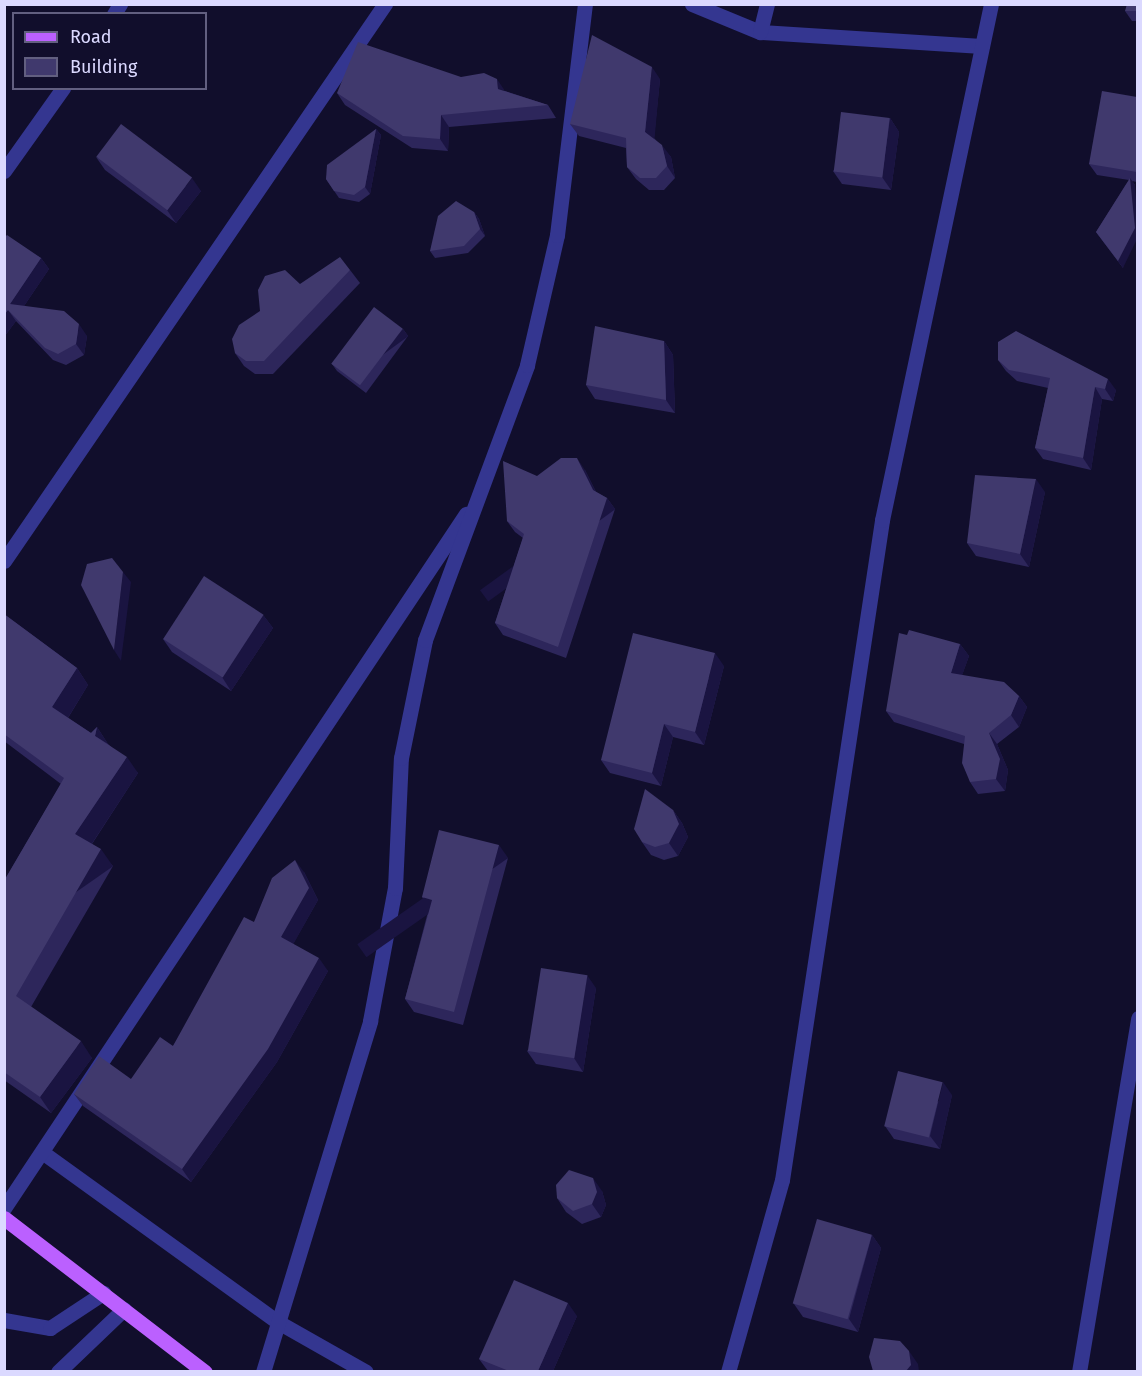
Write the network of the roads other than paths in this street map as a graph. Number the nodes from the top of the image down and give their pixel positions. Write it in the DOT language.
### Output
graph roads {
  1 [pos="385,4"];
  2 [pos="585,4"];
  3 [pos="693,4"];
  4 [pos="767,4"];
  5 [pos="991,4"];
  6 [pos="760,32"];
  7 [pos="982,46"];
  8 [pos="62,90"];
  9 [pos="4,171"];
  10 [pos="482,491"];
  11 [pos="4,561"];
  12 [pos="1137,1018"];
  13 [pos="42,1152"];
  14 [pos="4,1208"];
  15 [pos="4,1218"];
  16 [pos="103,1293"];
  17 [pos="124,1309"];
  18 [pos="4,1320"];
  19 [pos="278,1322"];
  20 [pos="58,1371"];
  21 [pos="205,1371"];
  22 [pos="263,1371"];
  23 [pos="366,1371"];
  24 [pos="728,1371"];
  25 [pos="1079,1371"];
  1 -- 11 [label="street"];
  2 -- 10 [label="street"];
  3 -- 6 [label="street"];
  4 -- 6 [label="street"];
  5 -- 7 [label="street"];
  6 -- 7 [label="street"];
  7 -- 24 [label="street"];
  8 -- 9 [label="street"];
  10 -- 13 [label="street"];
  10 -- 19 [label="street"];
  12 -- 25 [label="street"];
  13 -- 14 [label="street"];
  13 -- 19 [label="street"];
  15 -- 16 [label="main road"];
  16 -- 17 [label="main road"];
  16 -- 18 [label="street"];
  17 -- 20 [label="street"];
  17 -- 21 [label="main road"];
  19 -- 22 [label="street"];
  19 -- 23 [label="street"];
}
